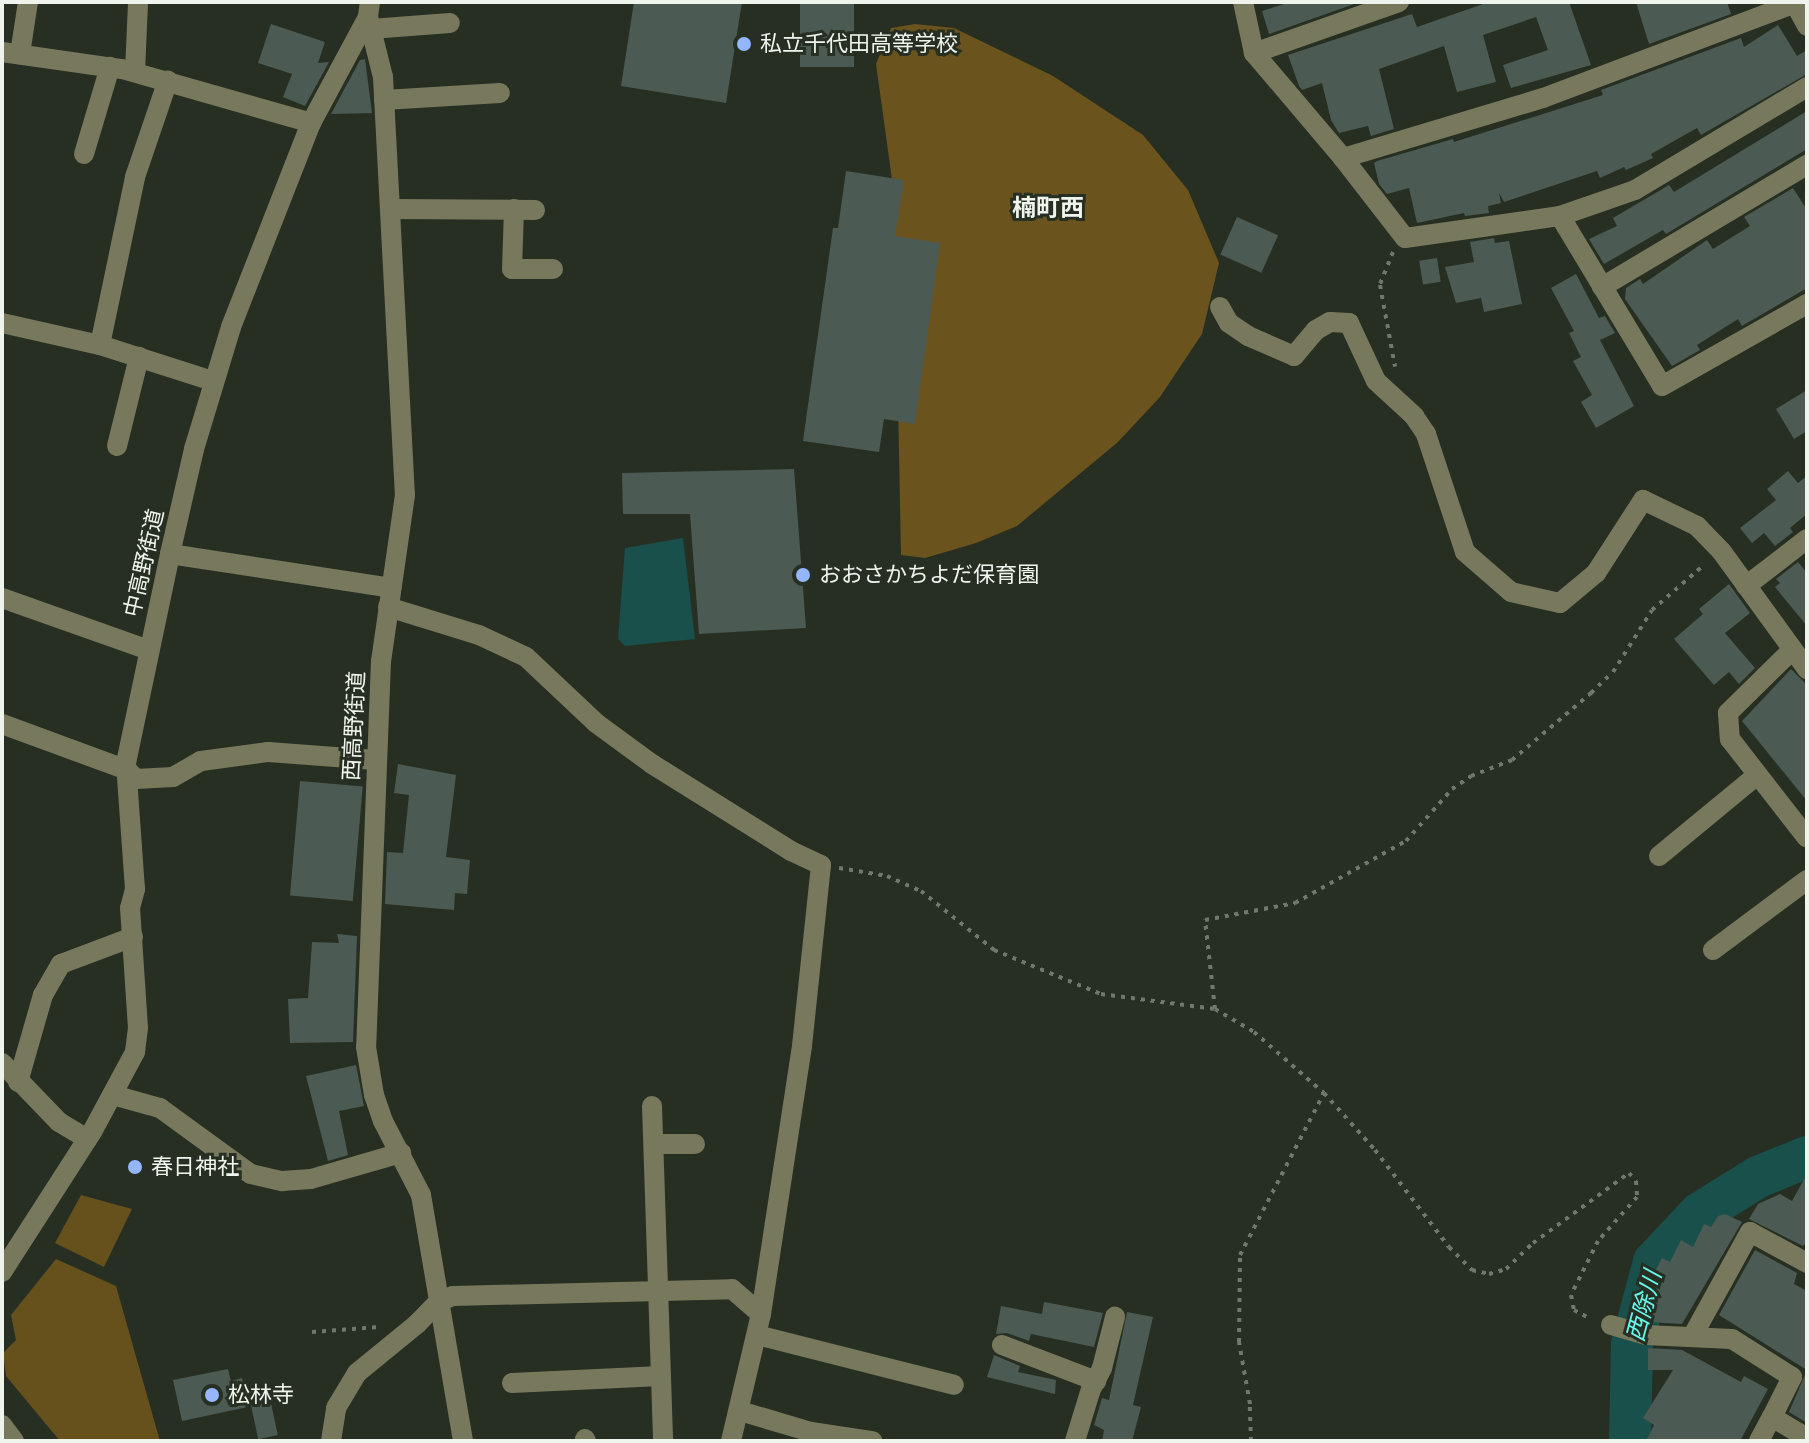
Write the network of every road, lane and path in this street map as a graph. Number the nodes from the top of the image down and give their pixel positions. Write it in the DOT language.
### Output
graph roads {
  1 [pos="28,2"];
  2 [pos="138,2"];
  3 [pos="1243,2"];
  4 [pos="1399,2"];
  5 [pos="1797,3"];
  6 [pos="370,16"];
  7 [pos="450,23"];
  8 [pos="1807,26"];
  9 [pos="11,53"];
  10 [pos="1254,53"];
  11 [pos="110,67"];
  12 [pos="135,72"];
  13 [pos="168,80"];
  14 [pos="1807,87"];
  15 [pos="500,93"];
  16 [pos="384,100"];
  17 [pos="311,123"];
  18 [pos="84,154"];
  19 [pos="1343,158"];
  20 [pos="1807,165"];
  21 [pos="390,209"];
  22 [pos="514,209"];
  23 [pos="535,210"];
  24 [pos="1560,216"];
  25 [pos="1405,238"];
  26 [pos="553,269"];
  27 [pos="1602,287"];
  28 [pos="1807,304"];
  29 [pos="1220,307"];
  30 [pos="2,323"];
  31 [pos="100,345"];
  32 [pos="139,357"];
  33 [pos="213,381"];
  34 [pos="1399,401"];
  35 [pos="117,446"];
  36 [pos="1807,539"];
  37 [pos="1722,552"];
  38 [pos="170,554"];
  39 [pos="1746,586"];
  40 [pos="390,597"];
  41 [pos="2,598"];
  42 [pos="149,650"];
  43 [pos="1792,650"];
  44 [pos="1807,669"];
  45 [pos="2,724"];
  46 [pos="376,760"];
  47 [pos="127,770"];
  48 [pos="1755,777"];
  49 [pos="1807,838"];
  50 [pos="1659,856"];
  51 [pos="821,865"];
  52 [pos="1807,880"];
  53 [pos="133,937"];
  54 [pos="1713,950"];
  55 [pos="1215,1009"];
  56 [pos="2,1063"];
  57 [pos="18,1082"];
  58 [pos="1324,1093"];
  59 [pos="113,1095"];
  60 [pos="652,1106"];
  61 [pos="87,1139"];
  62 [pos="654,1144"];
  63 [pos="695,1144"];
  64 [pos="401,1153"];
  65 [pos="1807,1263"];
  66 [pos="2,1272"];
  67 [pos="657,1290"];
  68 [pos="438,1302"];
  69 [pos="1115,1317"];
  70 [pos="417,1324"];
  71 [pos="759,1324"];
  72 [pos="1611,1325"];
  73 [pos="312,1332"];
  74 [pos="1692,1337"];
  75 [pos="1002,1345"];
  76 [pos="661,1376"];
  77 [pos="1096,1381"];
  78 [pos="512,1383"];
  79 [pos="954,1385"];
  80 [pos="740,1411"];
  81 [pos="1772,1417"];
  82 [pos="2,1425"];
  83 [pos="811,1436"];
  84 [pos="1807,1438"];
  85 [pos="14,1441"];
  86 [pos="331,1441"];
  87 [pos="463,1441"];
  88 [pos="663,1441"];
  89 [pos="731,1441"];
  90 [pos="872,1441"];
  91 [pos="1075,1441"];
  92 [pos="1251,1441"];
  93 [pos="1759,1441"];
  1 -- 9 [label="street"];
  2 -- 12 [label="street"];
  3 -- 10 [label="street"];
  4 -- 10 [label="street"];
  5 -- 8 [label="street"];
  5 -- 19 [label="street"];
  6 -- 7 [label="street"];
  6 -- 16 [label="street, 西高野街道"];
  6 -- 17 [label="street, 中高野街道"];
  9 -- 11 [label="street"];
  10 -- 19 [label="street"];
  11 -- 12 [label="street"];
  11 -- 18 [label="street"];
  12 -- 13 [label="street"];
  13 -- 17 [label="street"];
  13 -- 31 [label="street"];
  14 -- 24 [label="street"];
  15 -- 16 [label="street"];
  16 -- 21 [label="street, 西高野街道"];
  17 -- 33 [label="street, 中高野街道"];
  19 -- 25 [label="street"];
  20 -- 27 [label="street"];
  21 -- 22 [label="street"];
  21 -- 40 [label="street, 西高野街道"];
  22 -- 23 [label="street"];
  22 -- 26 [label="street"];
  24 -- 25 [label="street"];
  24 -- 27 [label="street"];
  25 -- 34 [label="path"];
  27 -- 28 [label="street"];
  29 -- 34 [label="street"];
  30 -- 31 [label="street"];
  31 -- 32 [label="street"];
  32 -- 33 [label="street"];
  32 -- 35 [label="street"];
  33 -- 38 [label="street, 中高野街道"];
  34 -- 37 [label="street"];
  36 -- 39 [label="street"];
  37 -- 39 [label="street"];
  37 -- 55 [label="path"];
  38 -- 40 [label="street"];
  38 -- 42 [label="street, 中高野街道"];
  39 -- 43 [label="street"];
  40 -- 46 [label="street, 西高野街道"];
  40 -- 51 [label="street"];
  41 -- 42 [label="street"];
  42 -- 47 [label="street, 中高野街道"];
  43 -- 44 [label="street"];
  43 -- 48 [label="street"];
  45 -- 47 [label="street"];
  46 -- 47 [label="street"];
  46 -- 64 [label="street, 西高野街道"];
  47 -- 53 [label="street, 中高野街道"];
  48 -- 49 [label="street"];
  48 -- 50 [label="street"];
  51 -- 55 [label="path"];
  51 -- 71 [label="street"];
  52 -- 54 [label="street"];
  53 -- 57 [label="street"];
  53 -- 59 [label="street, 中高野街道"];
  55 -- 58 [label="path"];
  56 -- 57 [label="street"];
  57 -- 61 [label="street"];
  58 -- 72 [label="path"];
  58 -- 92 [label="path"];
  59 -- 61 [label="street, 中高野街道"];
  59 -- 64 [label="street"];
  60 -- 62 [label="street"];
  61 -- 66 [label="street, 中高野街道"];
  62 -- 63 [label="street"];
  62 -- 67 [label="street"];
  64 -- 68 [label="street, 西高野街道"];
  65 -- 74 [label="street"];
  67 -- 68 [label="street"];
  67 -- 71 [label="street"];
  67 -- 76 [label="street"];
  68 -- 70 [label="street"];
  68 -- 87 [label="street, 西高野街道"];
  69 -- 77 [label="street"];
  70 -- 73 [label="path"];
  70 -- 86 [label="street"];
  71 -- 79 [label="street"];
  71 -- 80 [label="street"];
  72 -- 74 [label="street"];
  74 -- 81 [label="street"];
  75 -- 77 [label="street"];
  76 -- 78 [label="street"];
  76 -- 88 [label="street"];
  77 -- 91 [label="street"];
  80 -- 83 [label="street"];
  80 -- 89 [label="street"];
  81 -- 84 [label="street"];
  81 -- 93 [label="street"];
  82 -- 85 [label="street"];
  83 -- 90 [label="street"];
}
